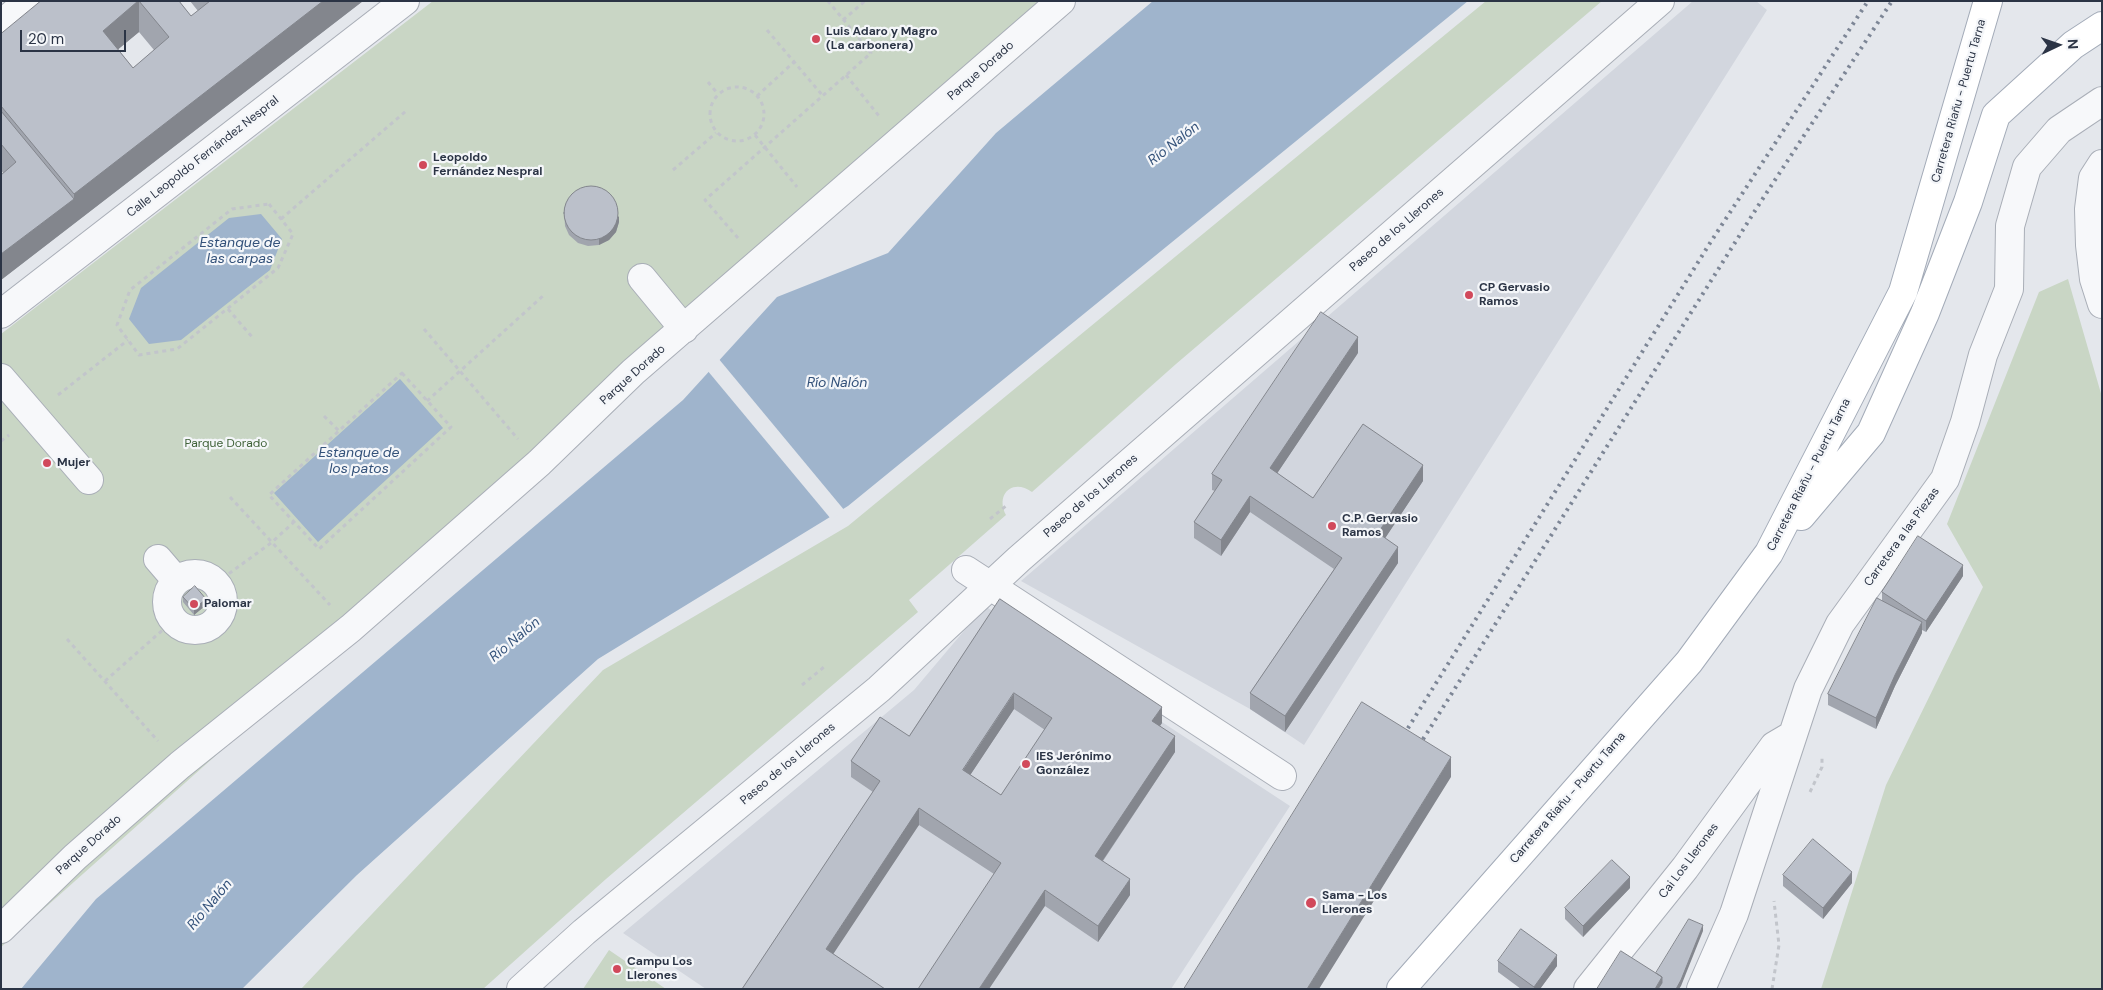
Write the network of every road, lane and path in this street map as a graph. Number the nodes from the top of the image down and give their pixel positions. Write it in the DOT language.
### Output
graph roads {
  1 [pos="28,1"];
  2 [pos="828,1"];
  3 [pos="865,1"];
  4 [pos="1061,1"];
  5 [pos="1660,1"];
  6 [pos="1988,1"];
  7 [pos="409,5"];
  8 [pos="843,20"];
  9 [pos="1,24"];
  10 [pos="2102,26"];
  11 [pos="767,30"];
  12 [pos="794,62"];
  13 [pos="846,76"];
  14 [pos="708,82"];
  15 [pos="718,94"];
  16 [pos="757,96"];
  17 [pos="823,96"];
  18 [pos="2102,101"];
  19 [pos="406,111"];
  20 [pos="716,133"];
  21 [pos="755,135"];
  22 [pos="900,142"];
  23 [pos="765,147"];
  24 [pos="2102,164"];
  25 [pos="673,170"];
  26 [pos="817,213"];
  27 [pos="281,219"];
  28 [pos="760,263"];
  29 [pos="642,278"];
  30 [pos="544,295"];
  31 [pos="2102,304"];
  32 [pos="228,309"];
  33 [pos="1,314"];
  34 [pos="424,329"];
  35 [pos="684,329"];
  36 [pos="253,338"];
  37 [pos="128,340"];
  38 [pos="460,370"];
  39 [pos="1,378"];
  40 [pos="427,401"];
  41 [pos="34,415"];
  42 [pos="324,416"];
  43 [pos="339,431"];
  44 [pos="1,441"];
  45 [pos="539,463"];
  46 [pos="89,480"];
  47 [pos="230,497"];
  48 [pos="1006,505"];
  49 [pos="990,519"];
  50 [pos="294,522"];
  51 [pos="271,543"];
  52 [pos="1769,553"];
  53 [pos="158,559"];
  54 [pos="966,570"];
  55 [pos="176,580"];
  56 [pos="216,583"];
  57 [pos="989,587"];
  58 [pos="174,620"];
  59 [pos="352,628"];
  60 [pos="67,639"];
  61 [pos="824,667"];
  62 [pos="104,681"];
  63 [pos="802,685"];
  64 [pos="1792,736"];
  65 [pos="180,765"];
  66 [pos="1282,776"];
  67 [pos="1,929"];
  68 [pos="521,989"];
  69 [pos="1400,989"];
  70 [pos="1588,989"];
  71 [pos="1701,989"];
  1 -- 9 [label="street"];
  2 -- 8 [label="path"];
  3 -- 8 [label="path"];
  4 -- 22 [label="street, Parque Dorado"];
  5 -- 57 [label="street, Paseo de los Llerones"];
  6 -- 52 [label="main road, Carretera Riañu - Puertu Tarna"];
  7 -- 33 [label="street, Calle Leopoldo Fernández Nespral"];
  8 -- 13 [label="path"];
  10 -- 52 [label="main road"];
  11 -- 12 [label="path"];
  12 -- 16 [label="path"];
  12 -- 17 [label="path"];
  13 -- 17 [label="path"];
  13 -- 22 [label="path"];
  14 -- 15 [label="path"];
  15 -- 16 [label="path"];
  15 -- 20 [label="path"];
  16 -- 21 [label="path"];
  17 -- 23 [label="path"];
  18 -- 64 [label="street, Carretera a las Piezas"];
  19 -- 27 [label="path"];
  20 -- 21 [label="path"];
  20 -- 25 [label="path"];
  21 -- 23 [label="path"];
  22 -- 26 [label="street, Parque Dorado"];
  23 -- 26 [label="path"];
  23 -- 28 [label="path"];
  24 -- 31 [label="street"];
  26 -- 28 [label="street, Parque Dorado"];
  27 -- 32 [label="path"];
  27 -- 37 [label="path"];
  28 -- 35 [label="street, Parque Dorado"];
  29 -- 35 [label="street"];
  30 -- 38 [label="path"];
  32 -- 36 [label="path"];
  32 -- 37 [label="path"];
  34 -- 38 [label="path"];
  35 -- 45 [label="street, Parque Dorado"];
  37 -- 41 [label="path"];
  38 -- 40 [label="path"];
  38 -- 45 [label="path"];
  39 -- 41 [label="street"];
  40 -- 43 [label="path"];
  40 -- 50 [label="path"];
  41 -- 44 [label="path"];
  41 -- 46 [label="street"];
  42 -- 43 [label="path"];
  43 -- 50 [label="path"];
  45 -- 59 [label="street, Parque Dorado"];
  47 -- 51 [label="path"];
  48 -- 49 [label="path"];
  50 -- 51 [label="path"];
  51 -- 56 [label="path"];
  51 -- 59 [label="path"];
  52 -- 69 [label="main road, Carretera Riañu - Puertu Tarna"];
  53 -- 55 [label="street"];
  54 -- 57 [label="street"];
  55 -- 56 [label="street"];
  55 -- 58 [label="street"];
  56 -- 58 [label="street"];
  57 -- 66 [label="street"];
  57 -- 68 [label="street, Paseo de los Llerones"];
  58 -- 62 [label="path"];
  59 -- 65 [label="street, Parque Dorado"];
  60 -- 62 [label="path"];
  61 -- 63 [label="path"];
  62 -- 65 [label="path"];
  64 -- 70 [label="street, Cai Los Llerones"];
  64 -- 71 [label="street, Carretera a las Piezas"];
  65 -- 67 [label="street, Parque Dorado"];
}
